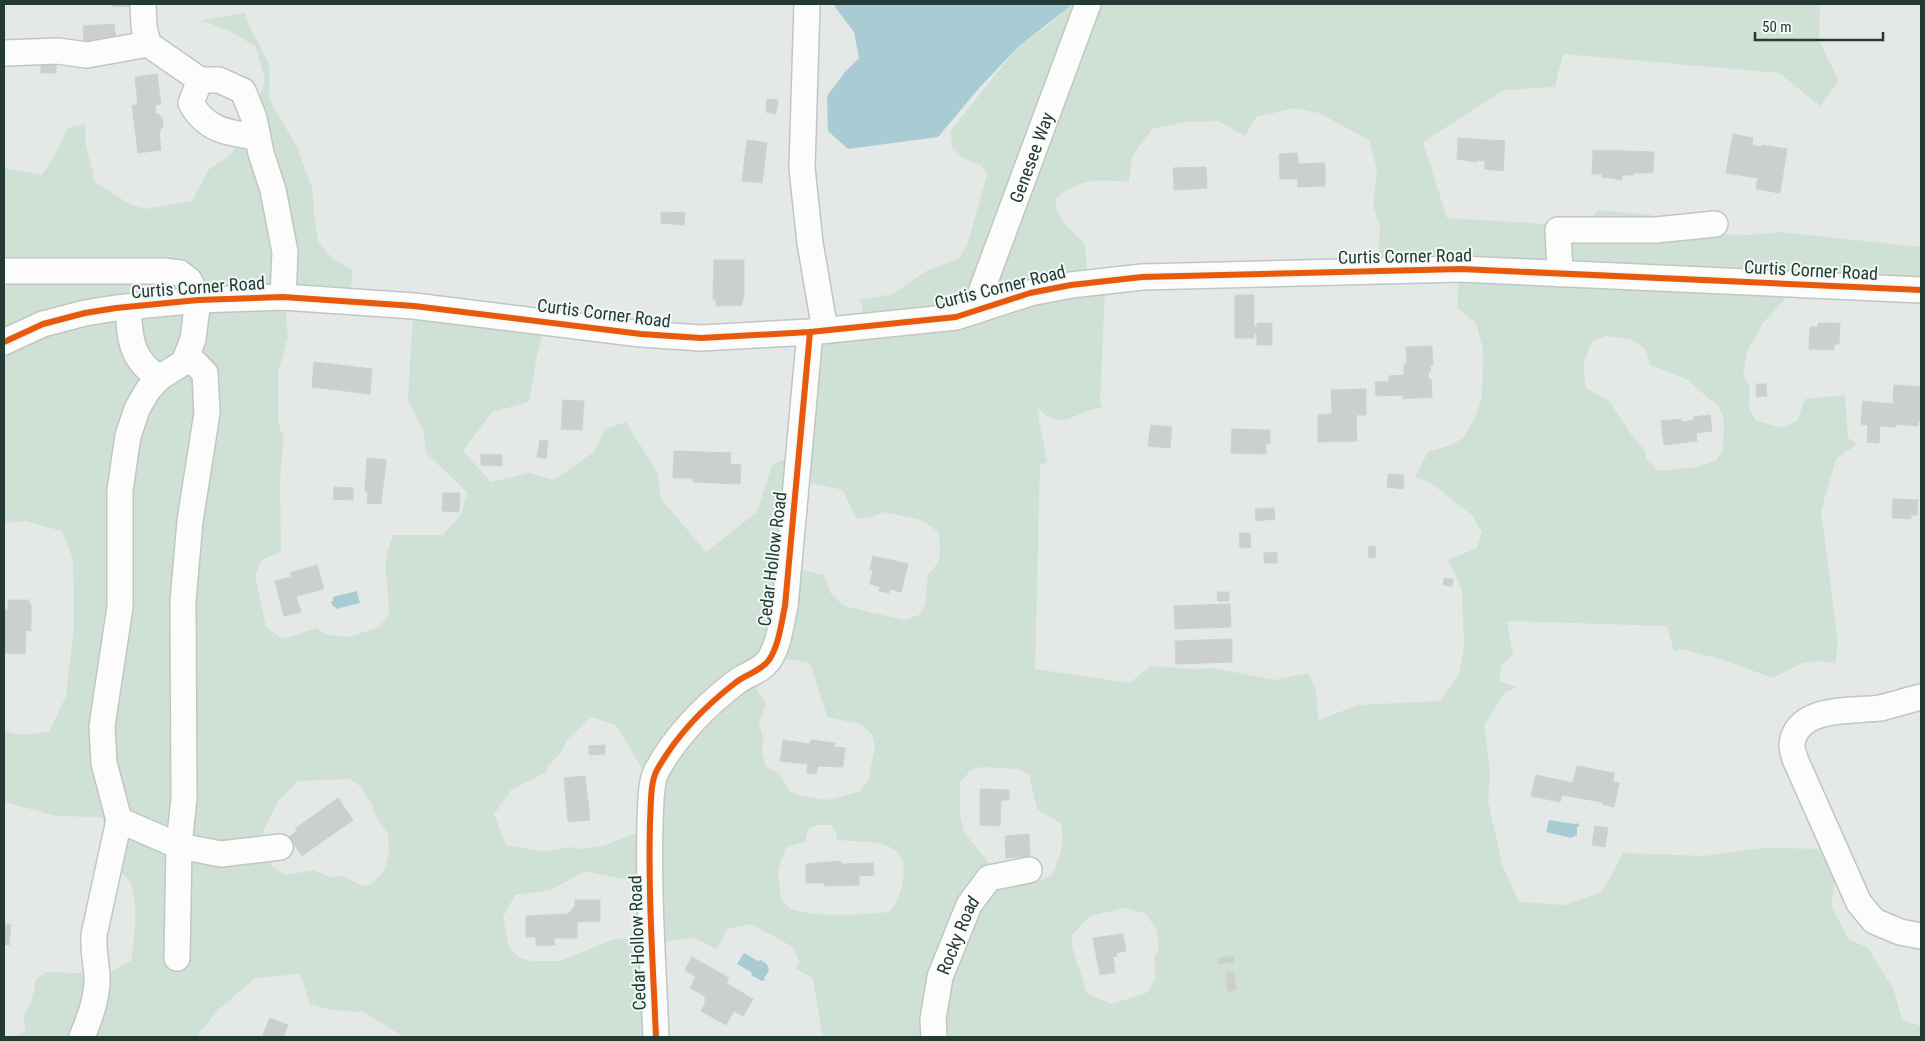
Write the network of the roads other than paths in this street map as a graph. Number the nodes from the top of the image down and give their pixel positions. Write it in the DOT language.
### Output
graph roads {
  1 [pos="143,4"];
  2 [pos="807,4"];
  3 [pos="1088,4"];
  4 [pos="148,44"];
  5 [pos="4,53"];
  6 [pos="200,80"];
  7 [pos="258,137"];
  8 [pos="1715,224"];
  9 [pos="4,271"];
  10 [pos="1560,274"];
  11 [pos="1921,290"];
  12 [pos="283,297"];
  13 [pos="198,300"];
  14 [pos="128,306"];
  15 [pos="974,311"];
  16 [pos="818,331"];
  17 [pos="4,342"];
  18 [pos="187,355"];
  19 [pos="159,378"];
  20 [pos="1921,697"];
  21 [pos="118,820"];
  22 [pos="179,846"];
  23 [pos="280,847"];
  24 [pos="1030,870"];
  25 [pos="1921,936"];
  26 [pos="177,958"];
  27 [pos="82,1037"];
  28 [pos="656,1037"];
  29 [pos="934,1037"];
  1 -- 4 [label="street"];
  2 -- 16 [label="street, Cedar Hollow Road"];
  3 -- 15 [label="street, Genesee Way"];
  4 -- 5 [label="street"];
  4 -- 6 [label="street"];
  6 -- 7 [label="street"];
  6 -- 7 [label="street"];
  7 -- 12 [label="street"];
  8 -- 10 [label="street"];
  9 -- 13 [label="street"];
  10 -- 11 [label="street, Curtis Corner Road"];
  10 -- 15 [label="street, Curtis Corner Road"];
  12 -- 13 [label="street, Curtis Corner Road"];
  12 -- 16 [label="street, Curtis Corner Road"];
  13 -- 14 [label="street, Curtis Corner Road"];
  13 -- 18 [label="street"];
  14 -- 17 [label="street, Curtis Corner Road"];
  14 -- 19 [label="street"];
  15 -- 16 [label="street, Curtis Corner Road"];
  16 -- 28 [label="street, Cedar Hollow Road"];
  18 -- 19 [label="street"];
  18 -- 22 [label="street"];
  19 -- 21 [label="street"];
  20 -- 25 [label="street"];
  21 -- 22 [label="street"];
  21 -- 27 [label="street"];
  22 -- 23 [label="street"];
  22 -- 26 [label="street"];
  24 -- 29 [label="street, Rocky Road"];
}
